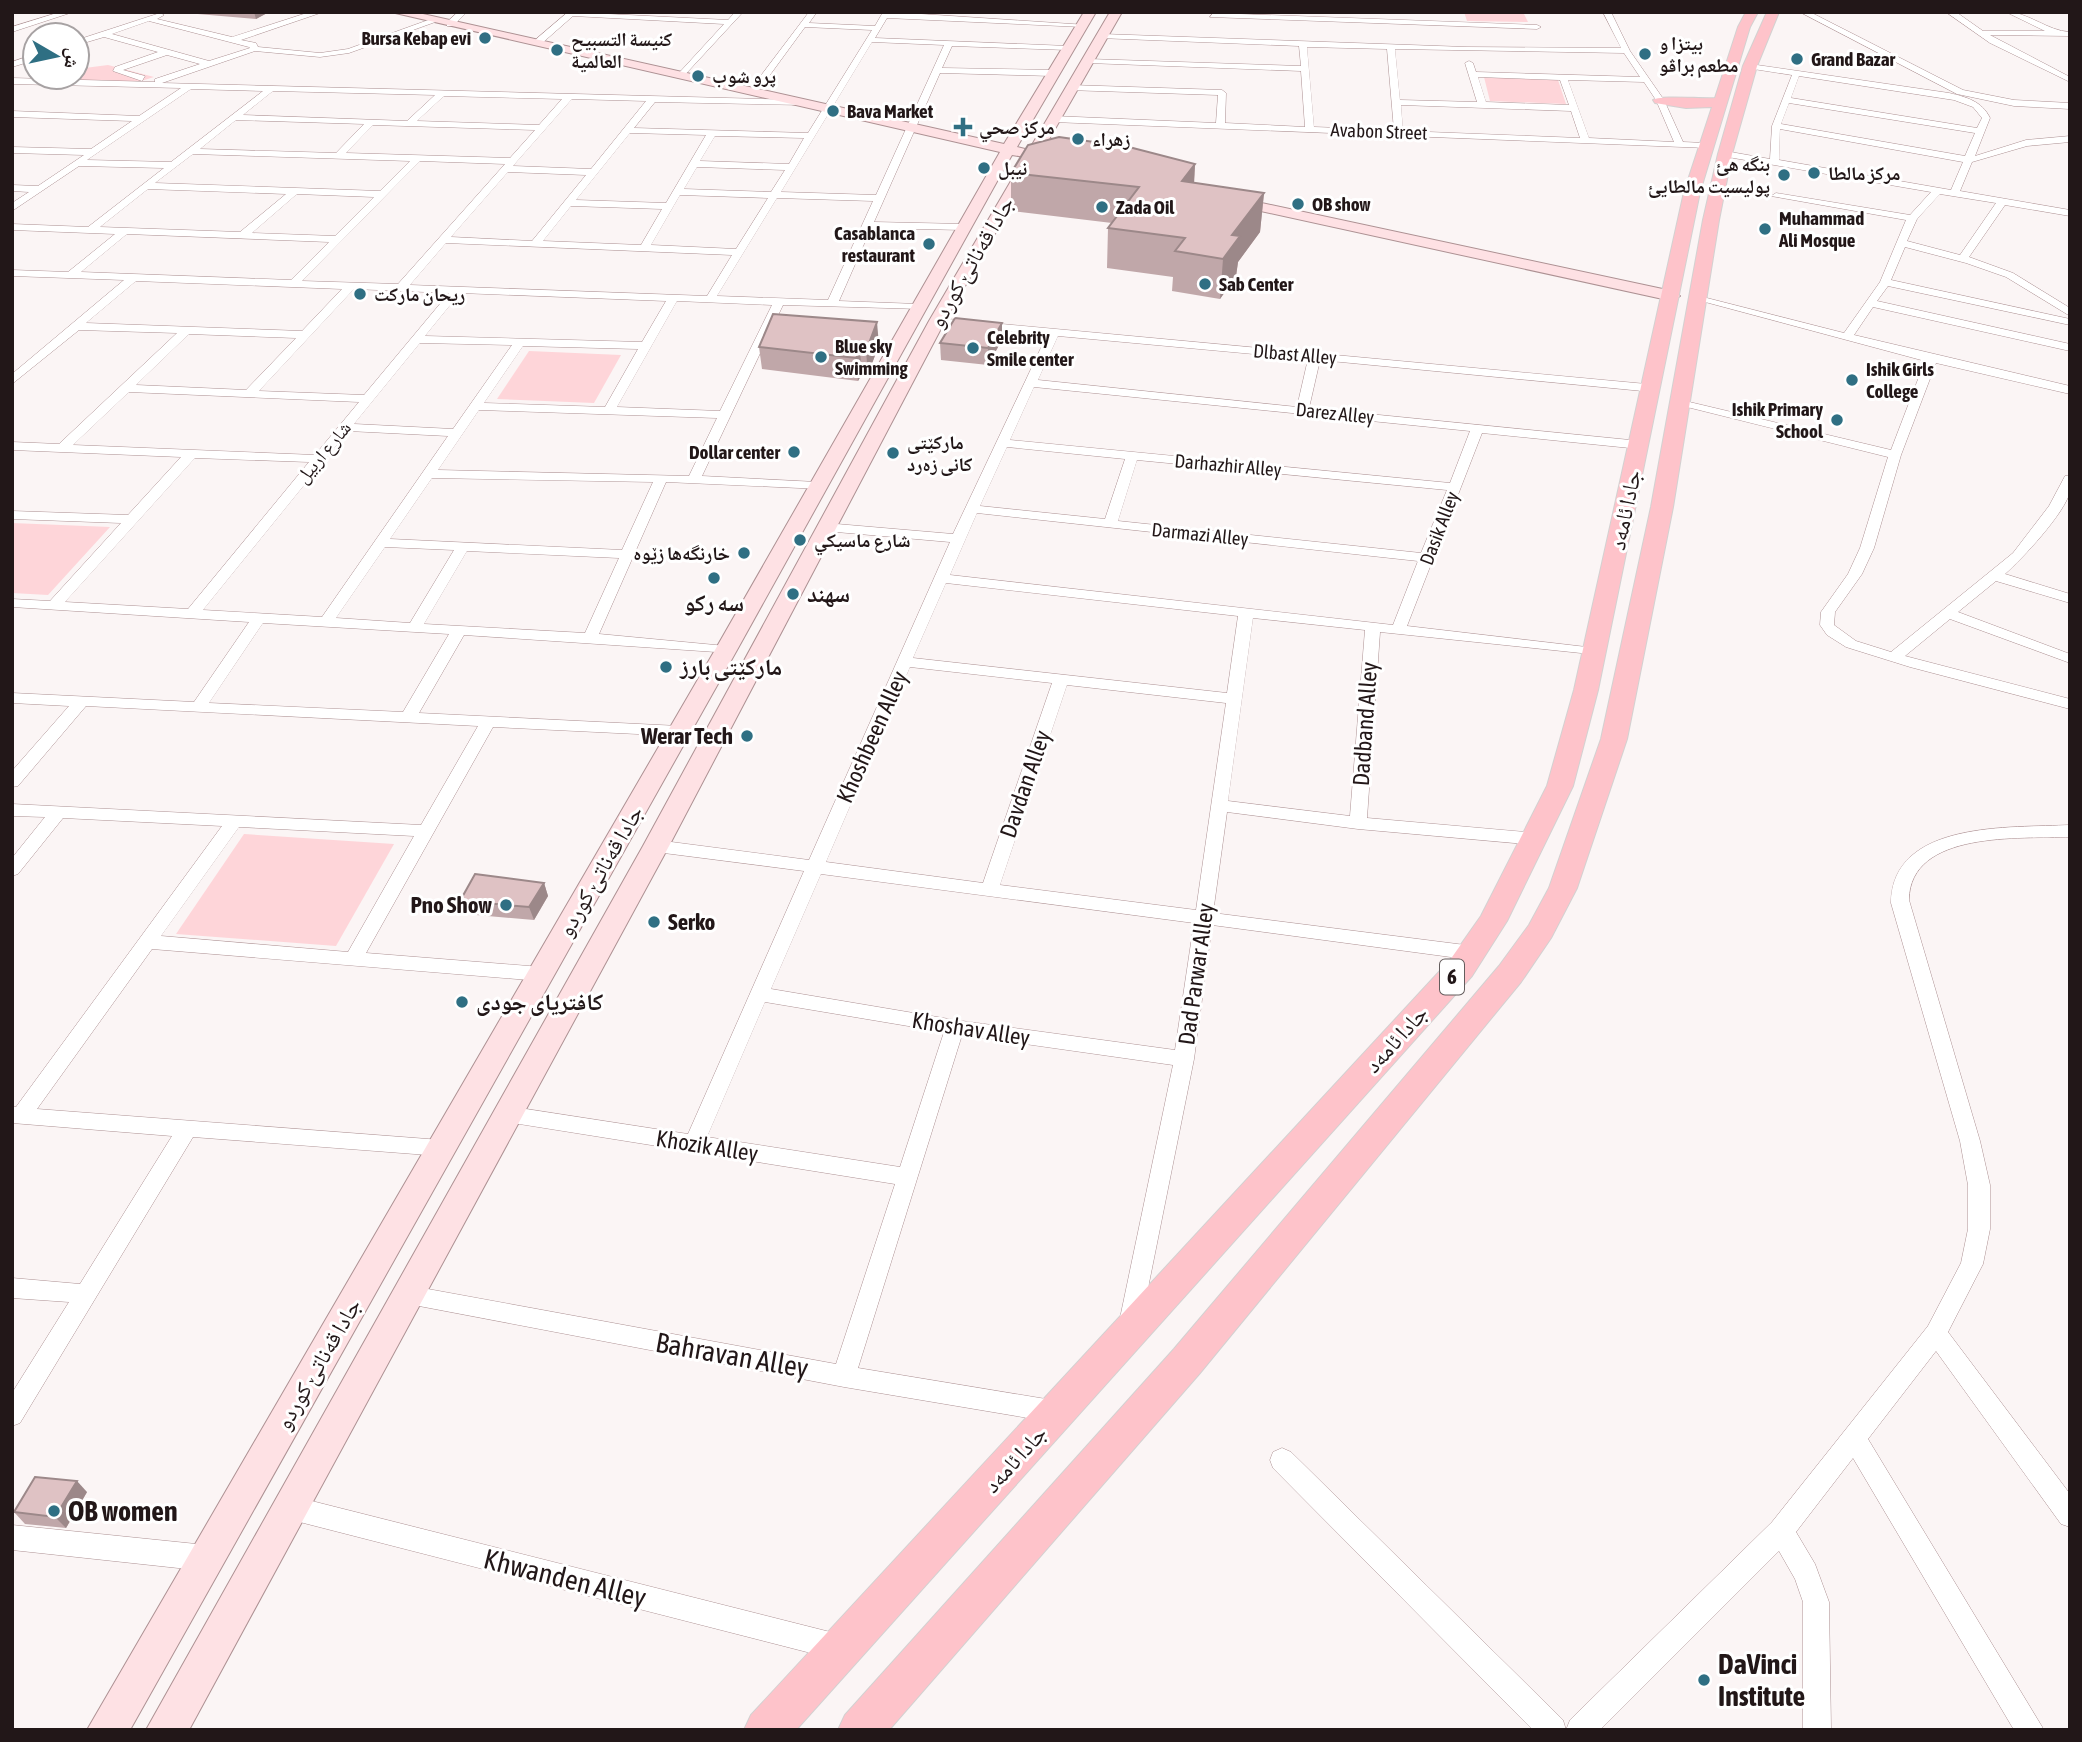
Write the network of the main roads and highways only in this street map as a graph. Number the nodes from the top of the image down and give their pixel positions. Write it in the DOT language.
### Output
graph roads {
  1 [pos="1752,12"];
  2 [pos="1773,12"];
  3 [pos="1660,100"];
  4 [pos="1719,102"];
  5 [pos="1704,148"];
  6 [pos="1685,298"];
  7 [pos="1627,500"];
  8 [pos="1662,507"];
  9 [pos="1621,529"];
  10 [pos="1655,535"];
  11 [pos="766,1730"];
  12 [pos="860,1730"];
  1 -- 4 [label="main road, جادا ئامەد / 6"];
  2 -- 5 [label="main road, جادا ئامەد / 6"];
  3 -- 4 [label="main road"];
  4 -- 5 [label="main road, جادا ئامەد / 6"];
  5 -- 6 [label="main road, جادا ئامەد / 6"];
  6 -- 7 [label="main road, جادا ئامەد / 6"];
  6 -- 8 [label="main road, جادا ئامەد / 6"];
  7 -- 8 [label="main road"];
  7 -- 9 [label="main road, جادا ئامەد / 6"];
  8 -- 10 [label="main road, جادا ئامەد / 6"];
  9 -- 10 [label="main road"];
  9 -- 11 [label="main road, جادا ئامەد / 6"];
  10 -- 12 [label="main road, جادا ئامەد / 6"];
}
